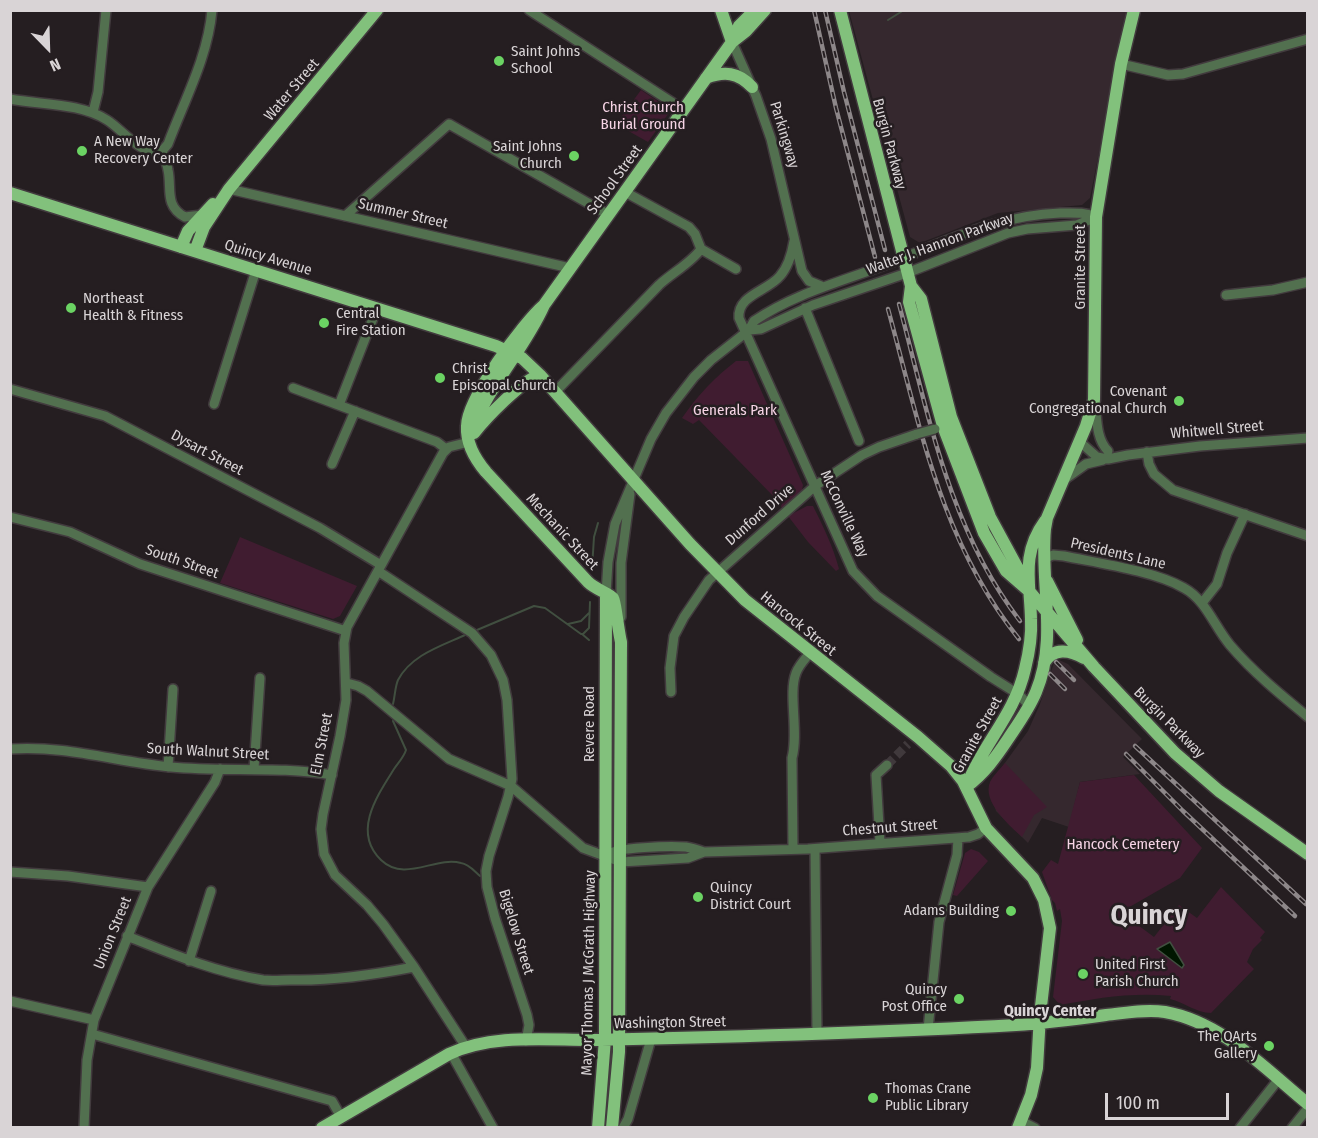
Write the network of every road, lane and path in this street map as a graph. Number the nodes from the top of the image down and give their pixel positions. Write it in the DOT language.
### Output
graph roads {
  1 [pos="106,10"];
  2 [pos="212,10"];
  3 [pos="377,10"];
  4 [pos="529,10"];
  5 [pos="721,10"];
  6 [pos="755,10"];
  7 [pos="765,10"];
  8 [pos="840,10"];
  9 [pos="1134,10"];
  10 [pos="1308,39"];
  11 [pos="732,42"];
  12 [pos="1121,64"];
  13 [pos="706,78"];
  14 [pos="752,87"];
  15 [pos="10,99"];
  16 [pos="684,110"];
  17 [pos="93,112"];
  18 [pos="162,152"];
  19 [pos="229,189"];
  20 [pos="625,192"];
  21 [pos="10,193"];
  22 [pos="202,215"];
  23 [pos="609,215"];
  24 [pos="345,216"];
  25 [pos="1096,217"];
  26 [pos="794,241"];
  27 [pos="181,247"];
  28 [pos="700,249"];
  29 [pos="195,251"];
  30 [pos="903,258"];
  31 [pos="570,268"];
  32 [pos="736,268"];
  33 [pos="256,270"];
  34 [pos="909,279"];
  35 [pos="1308,282"];
  36 [pos="821,286"];
  37 [pos="1226,295"];
  38 [pos="377,308"];
  39 [pos="806,308"];
  40 [pos="748,331"];
  41 [pos="512,352"];
  42 [pos="540,375"];
  43 [pos="293,388"];
  44 [pos="10,389"];
  45 [pos="556,391"];
  46 [pos="1094,393"];
  47 [pos="214,404"];
  48 [pos="339,405"];
  49 [pos="355,411"];
  50 [pos="939,428"];
  51 [pos="1308,438"];
  52 [pos="859,441"];
  53 [pos="469,442"];
  54 [pos="1080,442"];
  55 [pos="446,449"];
  56 [pos="1147,452"];
  57 [pos="1108,455"];
  58 [pos="332,464"];
  59 [pos="633,479"];
  60 [pos="1063,481"];
  61 [pos="815,486"];
  62 [pos="1245,514"];
  63 [pos="10,517"];
  64 [pos="1047,518"];
  65 [pos="1036,534"];
  66 [pos="1308,536"];
  67 [pos="1005,545"];
  68 [pos="1044,560"];
  69 [pos="379,568"];
  70 [pos="716,573"];
  71 [pos="1045,574"];
  72 [pos="1029,591"];
  73 [pos="606,594"];
  74 [pos="1202,603"];
  75 [pos="1046,611"];
  76 [pos="621,624"];
  77 [pos="346,631"];
  78 [pos="621,642"];
  79 [pos="810,653"];
  80 [pos="1088,660"];
  81 [pos="1044,663"];
  82 [pos="260,678"];
  83 [pos="346,683"];
  84 [pos="173,689"];
  85 [pos="671,692"];
  86 [pos="1018,694"];
  87 [pos="1029,705"];
  88 [pos="1308,717"];
  89 [pos="10,749"];
  90 [pos="887,765"];
  91 [pos="168,767"];
  92 [pos="220,769"];
  93 [pos="254,769"];
  94 [pos="332,775"];
  95 [pos="511,786"];
  96 [pos="966,787"];
  97 [pos="986,828"];
  98 [pos="958,838"];
  99 [pos="880,843"];
  100 [pos="793,849"];
  101 [pos="815,849"];
  102 [pos="1308,854"];
  103 [pos="605,855"];
  104 [pos="621,856"];
  105 [pos="10,872"];
  106 [pos="148,887"];
  107 [pos="211,891"];
  108 [pos="127,936"];
  109 [pos="189,961"];
  110 [pos="414,967"];
  111 [pos="10,1001"];
  112 [pos="94,1020"];
  113 [pos="1040,1023"];
  114 [pos="928,1029"];
  115 [pos="92,1034"];
  116 [pos="817,1034"];
  117 [pos="605,1039"];
  118 [pos="619,1039"];
  119 [pos="651,1039"];
  120 [pos="526,1041"];
  121 [pos="466,1047"];
  122 [pos="451,1053"];
  123 [pos="1278,1080"];
  124 [pos="1308,1106"];
  125 [pos="341,1117"];
  126 [pos="1020,1124"];
  127 [pos="619,1127"];
  128 [pos="84,1128"];
  129 [pos="322,1128"];
  130 [pos="493,1128"];
  131 [pos="598,1128"];
  132 [pos="1035,1128"];
  133 [pos="1240,1128"];
  134 [pos="1292,1128"];
  1 -- 17 [label="street"];
  2 -- 18 [label="street"];
  3 -- 19 [label="main road, Water Street"];
  4 -- 16 [label="street"];
  5 -- 11 [label="main road"];
  6 -- 11 [label="main road, School Street"];
  7 -- 11 [label="main road, School Street"];
  8 -- 30 [label="main road, Burgin Parkway"];
  9 -- 12 [label="main road, Granite Street"];
  10 -- 12 [label="street"];
  11 -- 13 [label="main road, School Street"];
  11 -- 14 [label="street, Parkingway"];
  12 -- 25 [label="main road, Granite Street"];
  13 -- 14 [label="main road"];
  13 -- 16 [label="main road, School Street"];
  14 -- 26 [label="street, Parkingway"];
  15 -- 17 [label="street"];
  16 -- 20 [label="main road, School Street"];
  17 -- 18 [label="street"];
  18 -- 22 [label="street"];
  19 -- 22 [label="main road, Water Street"];
  19 -- 24 [label="street, Summer Street"];
  19 -- 29 [label="main road, Water Street"];
  20 -- 23 [label="main road, School Street"];
  20 -- 28 [label="street"];
  21 -- 27 [label="main road, Quincy Avenue"];
  22 -- 27 [label="main road, Water Street"];
  23 -- 24 [label="street"];
  23 -- 31 [label="main road, School Street"];
  24 -- 31 [label="street, Summer Street"];
  25 -- 30 [label="street, Walter J. Hannon Parkway"];
  25 -- 34 [label="street, Walter J. Hannon Parkway"];
  25 -- 46 [label="main road, Granite Street"];
  26 -- 36 [label="street, Parkingway"];
  26 -- 40 [label="street, Parkingway"];
  27 -- 29 [label="main road, Quincy Avenue"];
  28 -- 32 [label="street"];
  28 -- 45 [label="street"];
  29 -- 33 [label="main road, Quincy Avenue"];
  30 -- 34 [label="main road, Burgin Parkway"];
  30 -- 36 [label="street, Walter J. Hannon Parkway"];
  31 -- 41 [label="main road, School Street"];
  33 -- 38 [label="main road, Quincy Avenue"];
  33 -- 47 [label="street"];
  34 -- 39 [label="street, Walter J. Hannon Parkway"];
  34 -- 50 [label="main road, Burgin Parkway"];
  34 -- 67 [label="main road, Burgin Parkway"];
  35 -- 37 [label="street"];
  36 -- 40 [label="street, Walter J. Hannon Parkway"];
  38 -- 41 [label="main road, Quincy Avenue"];
  38 -- 48 [label="street"];
  39 -- 40 [label="street, Walter J. Hannon Parkway"];
  39 -- 52 [label="street"];
  40 -- 59 [label="street, Walter J. Hannon Parkway"];
  40 -- 61 [label="street, McConville Way"];
  41 -- 42 [label="main road, Hancock Street"];
  41 -- 53 [label="main road"];
  42 -- 45 [label="main road, Hancock Street"];
  42 -- 53 [label="main road"];
  43 -- 48 [label="street"];
  44 -- 69 [label="street, Dysart Street"];
  45 -- 59 [label="main road, Hancock Street"];
  46 -- 54 [label="main road, Granite Street"];
  46 -- 57 [label="street"];
  48 -- 49 [label="street"];
  49 -- 55 [label="street"];
  49 -- 58 [label="street"];
  50 -- 61 [label="street, Dunford Drive, bridge"];
  50 -- 72 [label="main road, Burgin Parkway"];
  51 -- 56 [label="street, Whitwell Street"];
  53 -- 55 [label="street"];
  53 -- 73 [label="main road, Mechanic Street"];
  54 -- 57 [label="street, Whitwell Street"];
  54 -- 60 [label="main road, Granite Street"];
  55 -- 69 [label="street, Elm Street"];
  56 -- 57 [label="street, Whitwell Street"];
  56 -- 62 [label="street"];
  57 -- 60 [label="street"];
  59 -- 70 [label="main road, Hancock Street"];
  59 -- 73 [label="street, Walter J. Hannon Parkway"];
  59 -- 76 [label="street, Walter J. Hannon Parkway"];
  60 -- 64 [label="main road, Granite Street"];
  61 -- 70 [label="street, Dunford Drive"];
  61 -- 86 [label="street, McConville Way"];
  62 -- 66 [label="street"];
  62 -- 74 [label="street"];
  63 -- 77 [label="street, South Street"];
  64 -- 65 [label="main road, Granite Street"];
  64 -- 68 [label="main road, Granite Street"];
  65 -- 67 [label="main road"];
  65 -- 72 [label="main road, Granite Street"];
  67 -- 72 [label="main road, Burgin Parkway"];
  68 -- 71 [label="main road, Granite Street"];
  68 -- 74 [label="street, Presidents Lane"];
  69 -- 77 [label="street, Elm Street"];
  69 -- 95 [label="street, Bigelow Street"];
  70 -- 79 [label="main road, Hancock Street"];
  70 -- 85 [label="street, Dunford Drive"];
  71 -- 75 [label="main road, Granite Street"];
  71 -- 80 [label="main road"];
  72 -- 75 [label="main road, Burgin Parkway"];
  72 -- 86 [label="main road, Granite Street"];
  73 -- 78 [label="main road"];
  73 -- 103 [label="main road, Revere Road"];
  74 -- 88 [label="street, Presidents Lane"];
  75 -- 80 [label="main road, Burgin Parkway"];
  75 -- 81 [label="main road, Granite Street"];
  76 -- 78 [label="street, Revere Road"];
  77 -- 83 [label="street, Elm Street"];
  78 -- 104 [label="main road, Revere Road"];
  79 -- 96 [label="main road, Hancock Street"];
  79 -- 100 [label="street"];
  80 -- 81 [label="main road"];
  80 -- 102 [label="main road, Burgin Parkway"];
  81 -- 87 [label="main road, Granite Street"];
  82 -- 93 [label="street"];
  83 -- 94 [label="street, Elm Street"];
  83 -- 95 [label="street"];
  84 -- 91 [label="street"];
  86 -- 87 [label="street, McConville Way"];
  86 -- 96 [label="main road, Granite Street"];
  87 -- 96 [label="main road, Granite Street"];
  89 -- 91 [label="street, South Walnut Street"];
  90 -- 99 [label="street"];
  91 -- 92 [label="street, South Walnut Street"];
  92 -- 93 [label="street, South Walnut Street"];
  92 -- 106 [label="street, Union Street"];
  93 -- 94 [label="street, South Walnut Street"];
  94 -- 110 [label="street, Elm Street"];
  95 -- 103 [label="street"];
  95 -- 120 [label="street, Bigelow Street"];
  96 -- 97 [label="main road, Hancock Street"];
  97 -- 98 [label="street, Chestnut Street"];
  97 -- 113 [label="main road, Hancock Street"];
  98 -- 99 [label="street, Chestnut Street"];
  98 -- 114 [label="street"];
  99 -- 101 [label="street, Chestnut Street"];
  100 -- 101 [label="street, Chestnut Street"];
  100 -- 104 [label="street, Chestnut Street"];
  101 -- 116 [label="street"];
  103 -- 104 [label="street, Chestnut Street"];
  103 -- 117 [label="main road, Mayor Thomas J McGrath Highway"];
  104 -- 118 [label="main road, Mayor Thomas J McGrath Highway"];
  105 -- 106 [label="street"];
  106 -- 108 [label="street, Union Street"];
  107 -- 109 [label="street"];
  108 -- 109 [label="street"];
  108 -- 112 [label="street, Union Street"];
  109 -- 110 [label="street"];
  110 -- 121 [label="street, Elm Street"];
  111 -- 112 [label="street"];
  112 -- 115 [label="street, Union Street"];
  113 -- 114 [label="main road, Washington Street"];
  113 -- 123 [label="main road"];
  113 -- 126 [label="main road, Hancock Street"];
  114 -- 116 [label="main road, Washington Street"];
  115 -- 125 [label="street"];
  115 -- 128 [label="street, Union Street"];
  116 -- 119 [label="main road, Washington Street"];
  117 -- 118 [label="main road, Washington Street"];
  117 -- 120 [label="main road, Washington Street"];
  117 -- 131 [label="main road, Mayor Thomas J McGrath Highway"];
  118 -- 119 [label="main road, Washington Street"];
  118 -- 127 [label="main road, Mayor Thomas J McGrath Highway"];
  119 -- 127 [label="street"];
  120 -- 121 [label="main road, Washington Street"];
  121 -- 122 [label="main road, Washington Street"];
  122 -- 125 [label="main road, Washington Street"];
  122 -- 130 [label="street"];
  123 -- 124 [label="main road"];
  123 -- 133 [label="street"];
  124 -- 134 [label="street"];
  125 -- 129 [label="main road, Washington Street"];
  126 -- 132 [label="street"];
}
